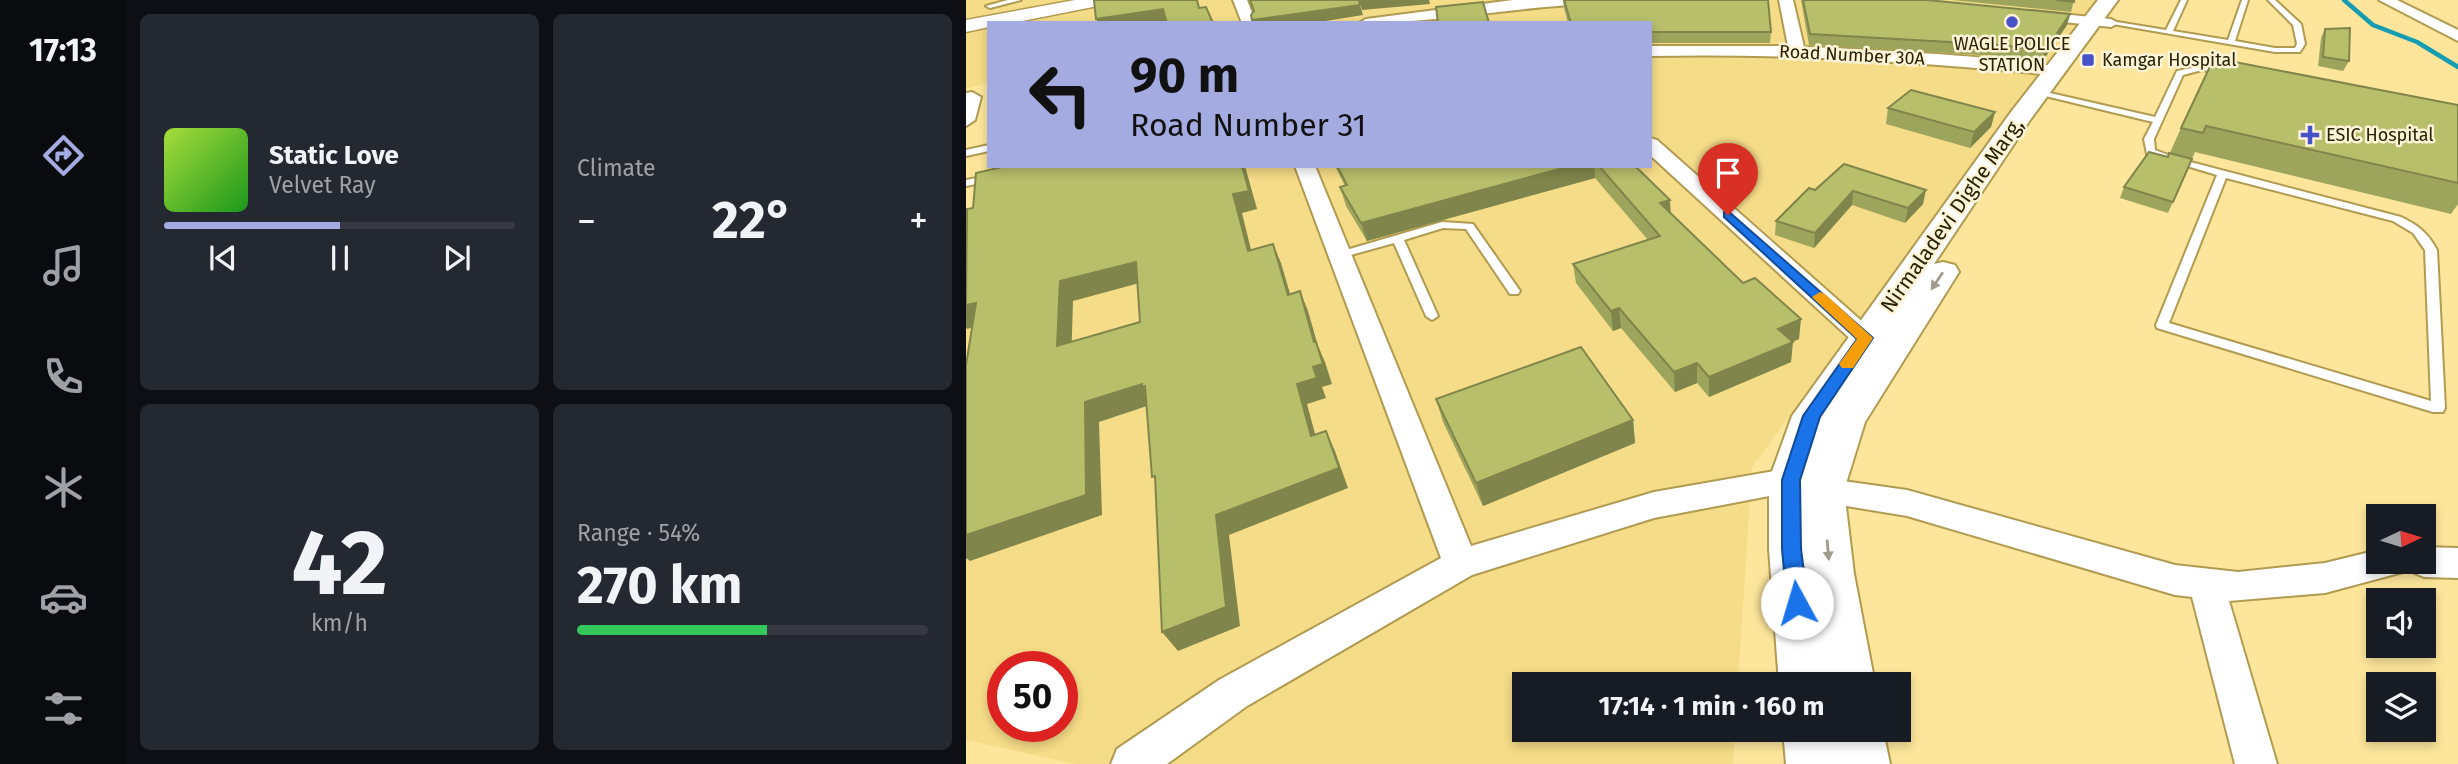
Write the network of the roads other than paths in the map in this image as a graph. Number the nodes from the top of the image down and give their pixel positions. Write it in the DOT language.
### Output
graph roads {
  1 [pos="982,0"];
  2 [pos="1018,0"];
  3 [pos="1103,0"];
  4 [pos="1240,0"];
  5 [pos="1585,0"];
  6 [pos="1786,0"];
  7 [pos="2184,0"];
  8 [pos="2245,0"];
  9 [pos="2271,0"];
  10 [pos="2386,0"];
  11 [pos="1061,3"];
  12 [pos="990,6"];
  13 [pos="2109,11"];
  14 [pos="2015,13"];
  15 [pos="1005,18"];
  16 [pos="990,21"];
  17 [pos="1248,21"];
  18 [pos="1382,21"];
  19 [pos="987,22"];
  20 [pos="966,26"];
  21 [pos="2169,32"];
  22 [pos="2458,36"];
  23 [pos="2231,43"];
  24 [pos="1652,51"];
  25 [pos="1797,52"];
  26 [pos="2233,73"];
  27 [pos="2051,87"];
  28 [pos="975,96"];
  29 [pos="966,120"];
  30 [pos="2158,120"];
  31 [pos="1652,146"];
  32 [pos="987,148"];
  33 [pos="966,153"];
  34 [pos="1306,168"];
  35 [pos="991,173"];
  36 [pos="2222,173"];
  37 [pos="1003,176"];
  38 [pos="966,183"];
  39 [pos="1398,238"];
  40 [pos="1340,255"];
  41 [pos="1514,291"];
  42 [pos="1432,316"];
  43 [pos="1865,338"];
  44 [pos="1806,485"];
  45 [pos="2436,562"];
  46 [pos="2458,563"];
  47 [pos="1461,564"];
  48 [pos="2366,568"];
  49 [pos="2206,583"];
  50 [pos="1805,672"];
  51 [pos="1846,672"];
  52 [pos="1812,742"];
  53 [pos="1857,742"];
  54 [pos="1132,764"];
  55 [pos="1815,764"];
  56 [pos="1861,764"];
  57 [pos="2256,764"];
  1 -- 12 [label="lane"];
  2 -- 12 [label="lane"];
  3 -- 11 [label="street"];
  4 -- 17 [label="street"];
  5 -- 18 [label="street"];
  6 -- 25 [label="street"];
  7 -- 21 [label="lane"];
  8 -- 23 [label="lane"];
  9 -- 23 [label="lane"];
  10 -- 22 [label="street"];
  11 -- 15 [label="street"];
  12 -- 15 [label="lane"];
  13 -- 14 [label="street"];
  13 -- 21 [label="lane"];
  13 -- 27 [label="main road, Nirmaladevi Dighe Marg,"];
  15 -- 16 [label="street"];
  19 -- 20 [label="street"];
  21 -- 23 [label="lane"];
  24 -- 25 [label="street, Road Number 30A"];
  25 -- 27 [label="street, Road Number 30A"];
  26 -- 30 [label="lane"];
  27 -- 30 [label="lane"];
  27 -- 43 [label="main road, Nirmaladevi Dighe Marg,"];
  27 -- 44 [label="main road, Nirmaladevi Dighe Marg,, one-way"];
  28 -- 29 [label="street"];
  30 -- 36 [label="lane"];
  31 -- 43 [label="street"];
  32 -- 33 [label="lane"];
  34 -- 40 [label="street"];
  35 -- 37 [label="lane"];
  35 -- 38 [label="lane"];
  36 -- 36 [label="lane"];
  39 -- 40 [label="lane"];
  39 -- 41 [label="lane"];
  39 -- 42 [label="lane"];
  40 -- 47 [label="street"];
  43 -- 44 [label="main road, Nirmaladevi Dighe Marg,"];
  44 -- 47 [label="street"];
  44 -- 49 [label="street"];
  44 -- 50 [label="main road, Nirmaladevi Dighe Marg,"];
  44 -- 51 [label="main road, Nirmaladevi Dighe Marg,, one-way"];
  45 -- 46 [label="street"];
  47 -- 54 [label="street"];
  48 -- 49 [label="street"];
  49 -- 57 [label="street"];
  52 -- 55 [label="main road"];
  53 -- 56 [label="main road"];
}
